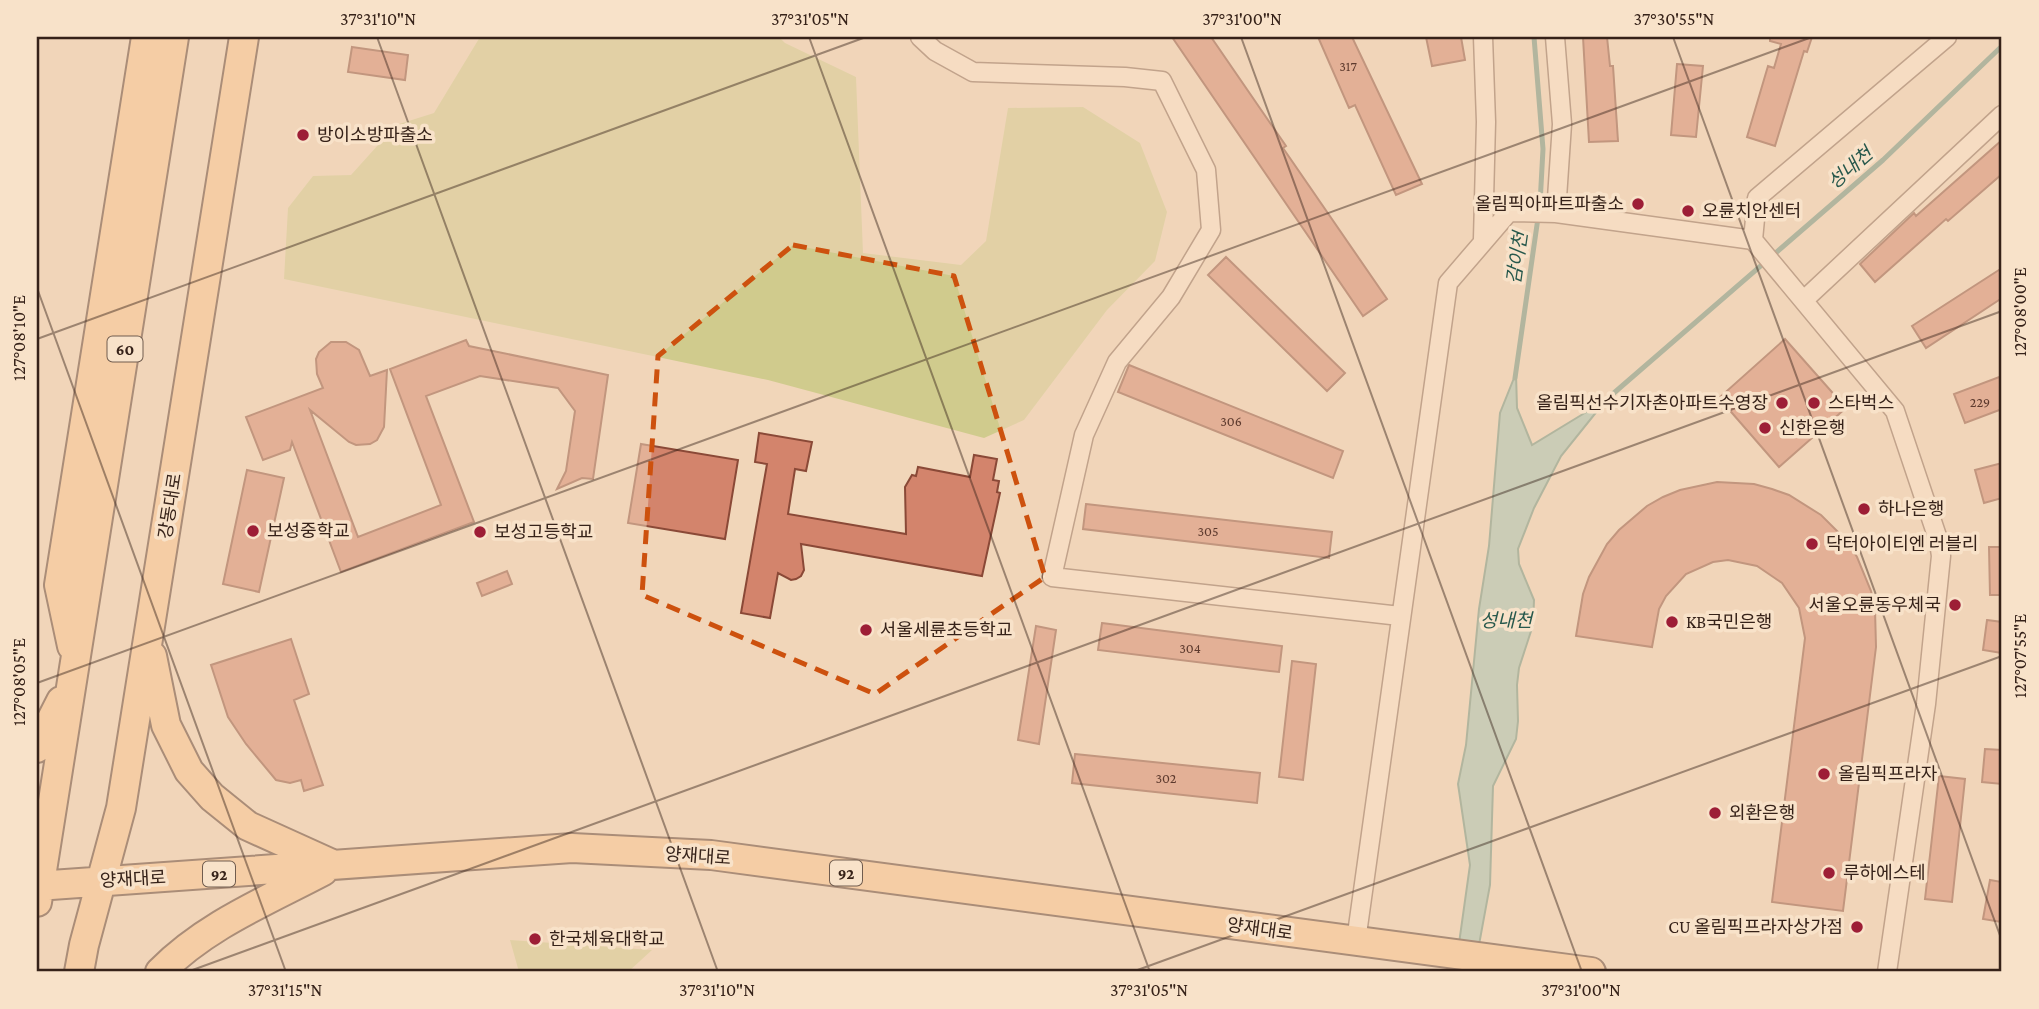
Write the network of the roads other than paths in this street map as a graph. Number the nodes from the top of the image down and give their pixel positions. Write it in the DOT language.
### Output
graph roads {
  1 [pos="146,37"];
  2 [pos="174,37"];
  3 [pos="244,37"];
  4 [pos="920,37"];
  5 [pos="1483,37"];
  6 [pos="1555,37"];
  7 [pos="1947,37"];
  8 [pos="2002,115"];
  9 [pos="1556,214"];
  10 [pos="1483,239"];
  11 [pos="1753,240"];
  12 [pos="1804,299"];
  13 [pos="1400,616"];
  14 [pos="148,640"];
  15 [pos="76,661"];
  16 [pos="37,748"];
  17 [pos="334,865"];
  18 [pos="103,880"];
  19 [pos="38,891"];
  20 [pos="1356,941"];
  21 [pos="1584,971"];
  22 [pos="79,972"];
  23 [pos="160,972"];
  24 [pos="1887,972"];
  1 -- 15 [label="main road"];
  2 -- 15 [label="main road, 60"];
  3 -- 14 [label="main road, 강동대로"];
  4 -- 13 [label="street"];
  5 -- 10 [label="street"];
  6 -- 9 [label="street"];
  7 -- 11 [label="street"];
  8 -- 12 [label="street"];
  9 -- 10 [label="street"];
  9 -- 11 [label="street"];
  10 -- 13 [label="street"];
  11 -- 12 [label="street"];
  12 -- 24 [label="street"];
  13 -- 20 [label="street"];
  14 -- 17 [label="main road"];
  14 -- 18 [label="main road, 강동대로"];
  15 -- 16 [label="main road"];
  15 -- 19 [label="main road, 60"];
  17 -- 18 [label="main road, 양재대로 / 92"];
  17 -- 20 [label="main road, 양재대로 / 92"];
  17 -- 23 [label="main road"];
  18 -- 19 [label="main road, 양재대로 / 92"];
  18 -- 22 [label="main road, 강동대로"];
  20 -- 21 [label="main road, 92"];
}
